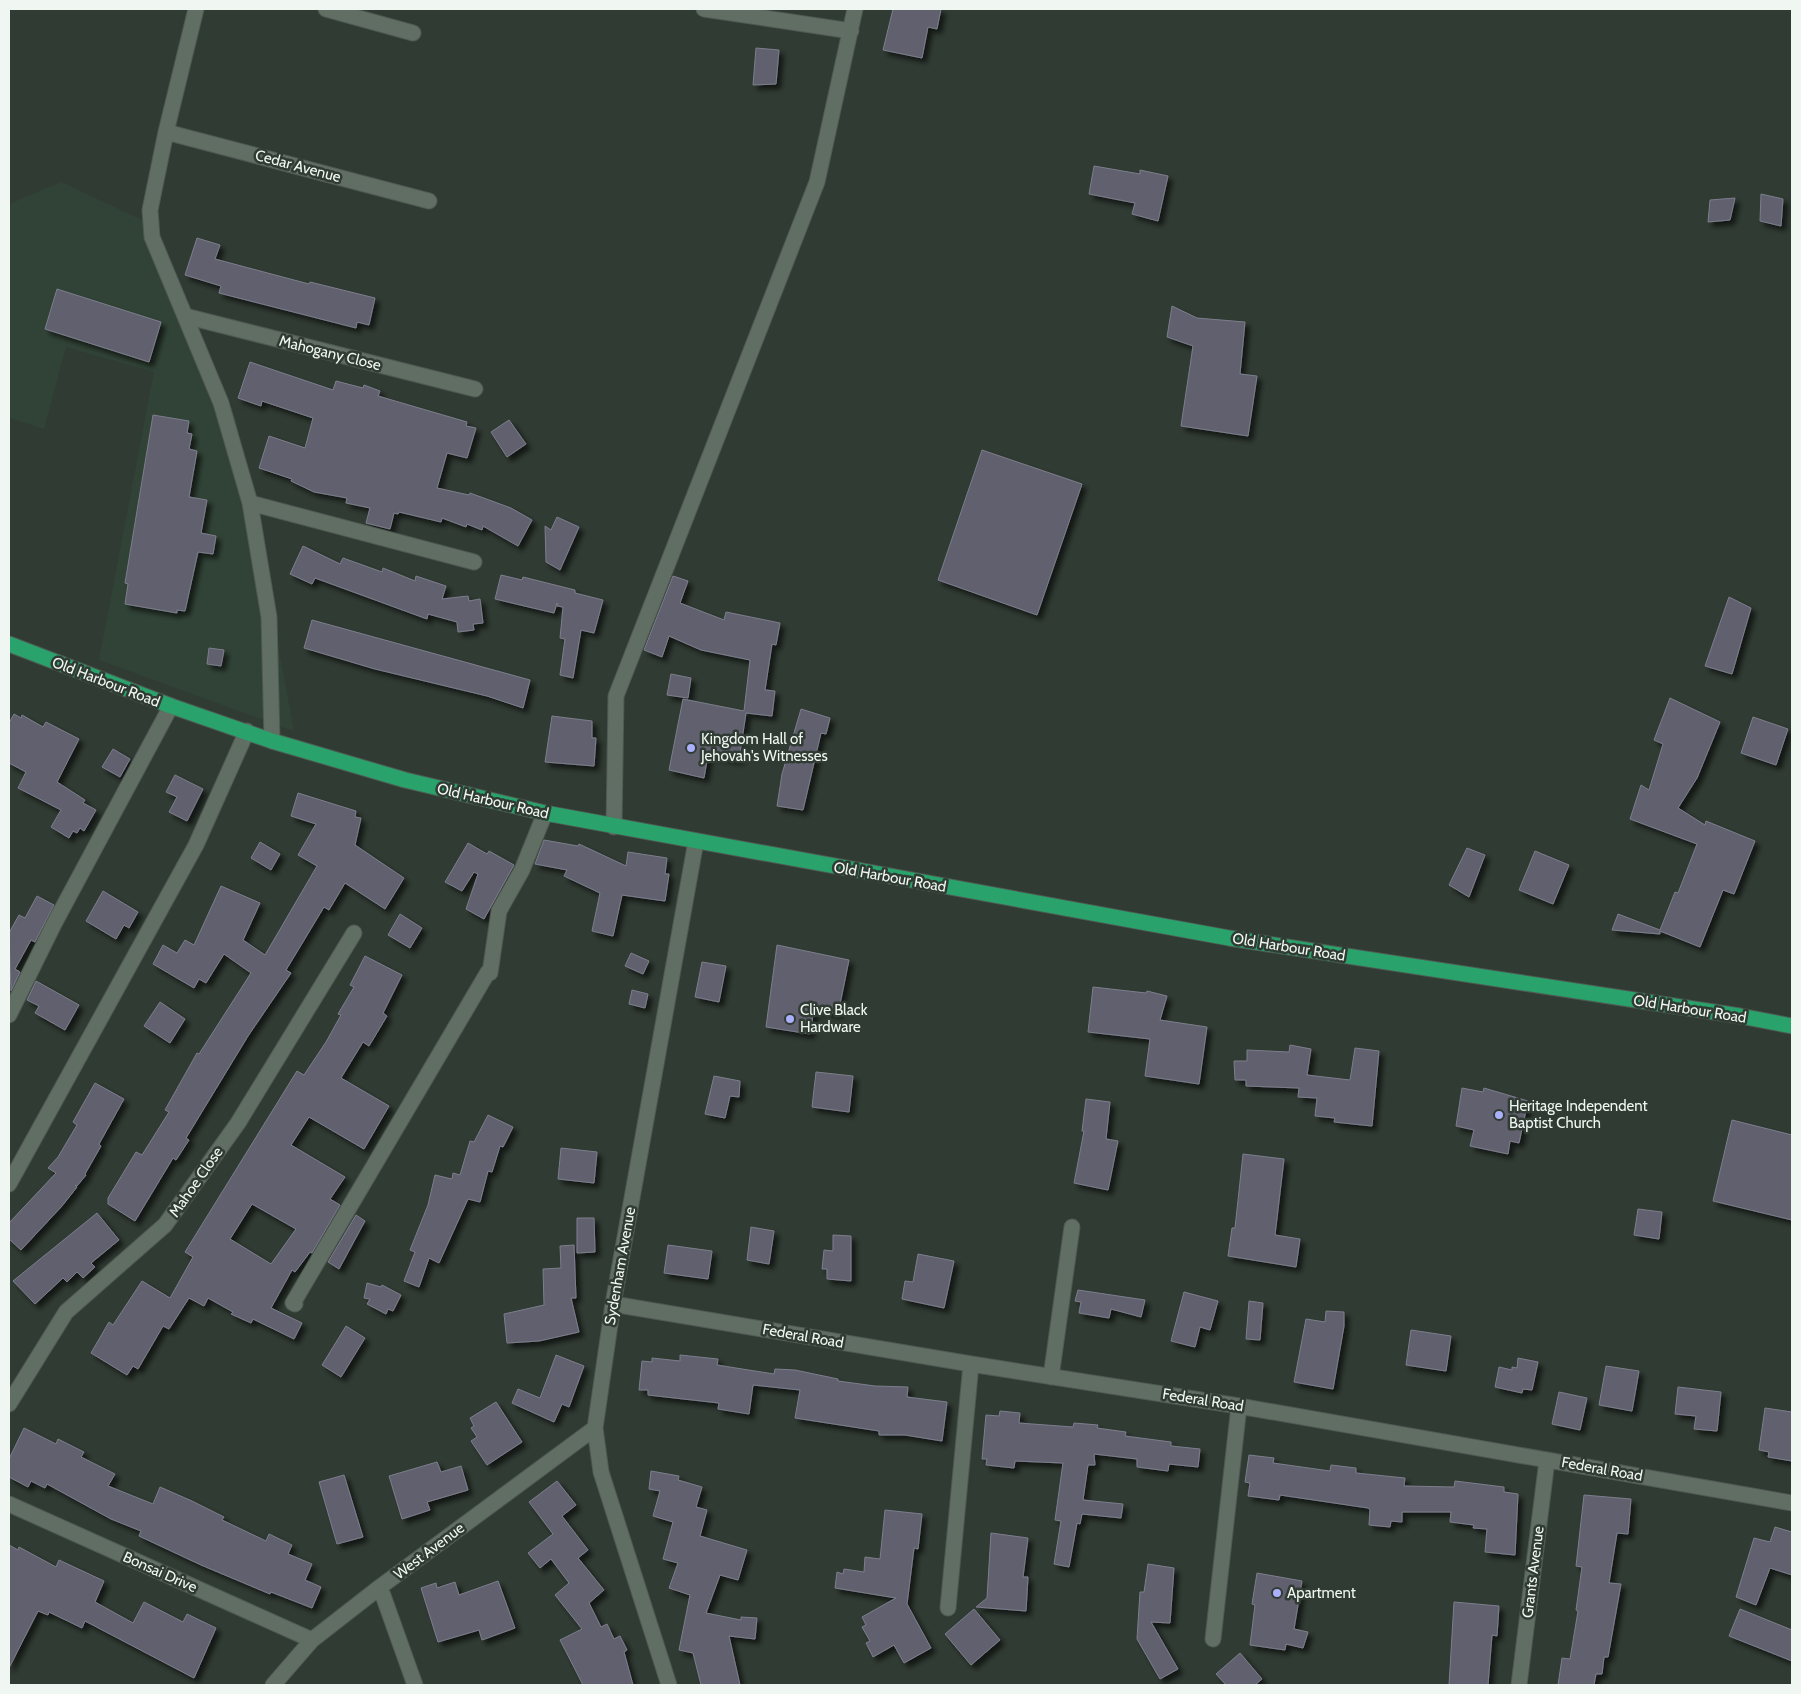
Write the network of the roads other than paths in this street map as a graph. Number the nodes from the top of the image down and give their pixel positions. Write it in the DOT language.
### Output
graph roads {
  1 [pos="196,9"];
  2 [pos="326,9"];
  3 [pos="704,9"];
  4 [pos="856,9"];
  5 [pos="851,31"];
  6 [pos="413,33"];
  7 [pos="166,132"];
  8 [pos="429,201"];
  9 [pos="185,316"];
  10 [pos="475,389"];
  11 [pos="250,503"];
  12 [pos="474,562"];
  13 [pos="9,644"];
  14 [pos="171,706"];
  15 [pos="247,731"];
  16 [pos="272,740"];
  17 [pos="545,814"];
  18 [pos="614,827"];
  19 [pos="696,841"];
  20 [pos="354,933"];
  21 [pos="9,1015"];
  22 [pos="1792,1026"];
  23 [pos="9,1184"];
  24 [pos="1072,1228"];
  25 [pos="295,1304"];
  26 [pos="613,1304"];
  27 [pos="971,1364"];
  28 [pos="1051,1376"];
  29 [pos="9,1404"];
  30 [pos="1239,1406"];
  31 [pos="595,1428"];
  32 [pos="1547,1460"];
  33 [pos="1792,1503"];
  34 [pos="9,1504"];
  35 [pos="380,1587"];
  36 [pos="948,1608"];
  37 [pos="1212,1639"];
  38 [pos="312,1640"];
  39 [pos="273,1685"];
  40 [pos="415,1685"];
  41 [pos="669,1685"];
  42 [pos="1519,1685"];
  1 -- 7 [label="street"];
  2 -- 6 [label="street"];
  3 -- 5 [label="street"];
  4 -- 5 [label="street"];
  5 -- 18 [label="street"];
  7 -- 8 [label="street, Cedar Avenue"];
  7 -- 9 [label="street"];
  9 -- 10 [label="street, Mahogany Close"];
  9 -- 11 [label="street"];
  11 -- 12 [label="street"];
  11 -- 16 [label="street"];
  13 -- 14 [label="main road, Old Harbour Road"];
  14 -- 15 [label="main road, Old Harbour Road"];
  14 -- 21 [label="street"];
  15 -- 16 [label="main road, Old Harbour Road"];
  15 -- 23 [label="street"];
  16 -- 17 [label="main road, Old Harbour Road"];
  17 -- 18 [label="main road, Old Harbour Road"];
  17 -- 25 [label="street"];
  18 -- 19 [label="main road, Old Harbour Road"];
  19 -- 22 [label="main road, Old Harbour Road"];
  19 -- 26 [label="street, Sydenham Avenue"];
  20 -- 29 [label="street, Mahoe Close"];
  24 -- 28 [label="street"];
  26 -- 27 [label="street, Federal Road"];
  26 -- 31 [label="street, Sydenham Avenue"];
  27 -- 28 [label="street, Federal Road"];
  27 -- 36 [label="street"];
  28 -- 30 [label="street, Federal Road"];
  30 -- 32 [label="street, Federal Road"];
  30 -- 37 [label="street"];
  31 -- 35 [label="street, West Avenue"];
  31 -- 41 [label="street, Sydenham Avenue"];
  32 -- 33 [label="street, Federal Road"];
  32 -- 42 [label="street, Grants Avenue"];
  34 -- 38 [label="street, Bonsai Drive"];
  35 -- 38 [label="street, West Avenue"];
  35 -- 40 [label="street"];
  38 -- 39 [label="street, West Avenue"];
}
